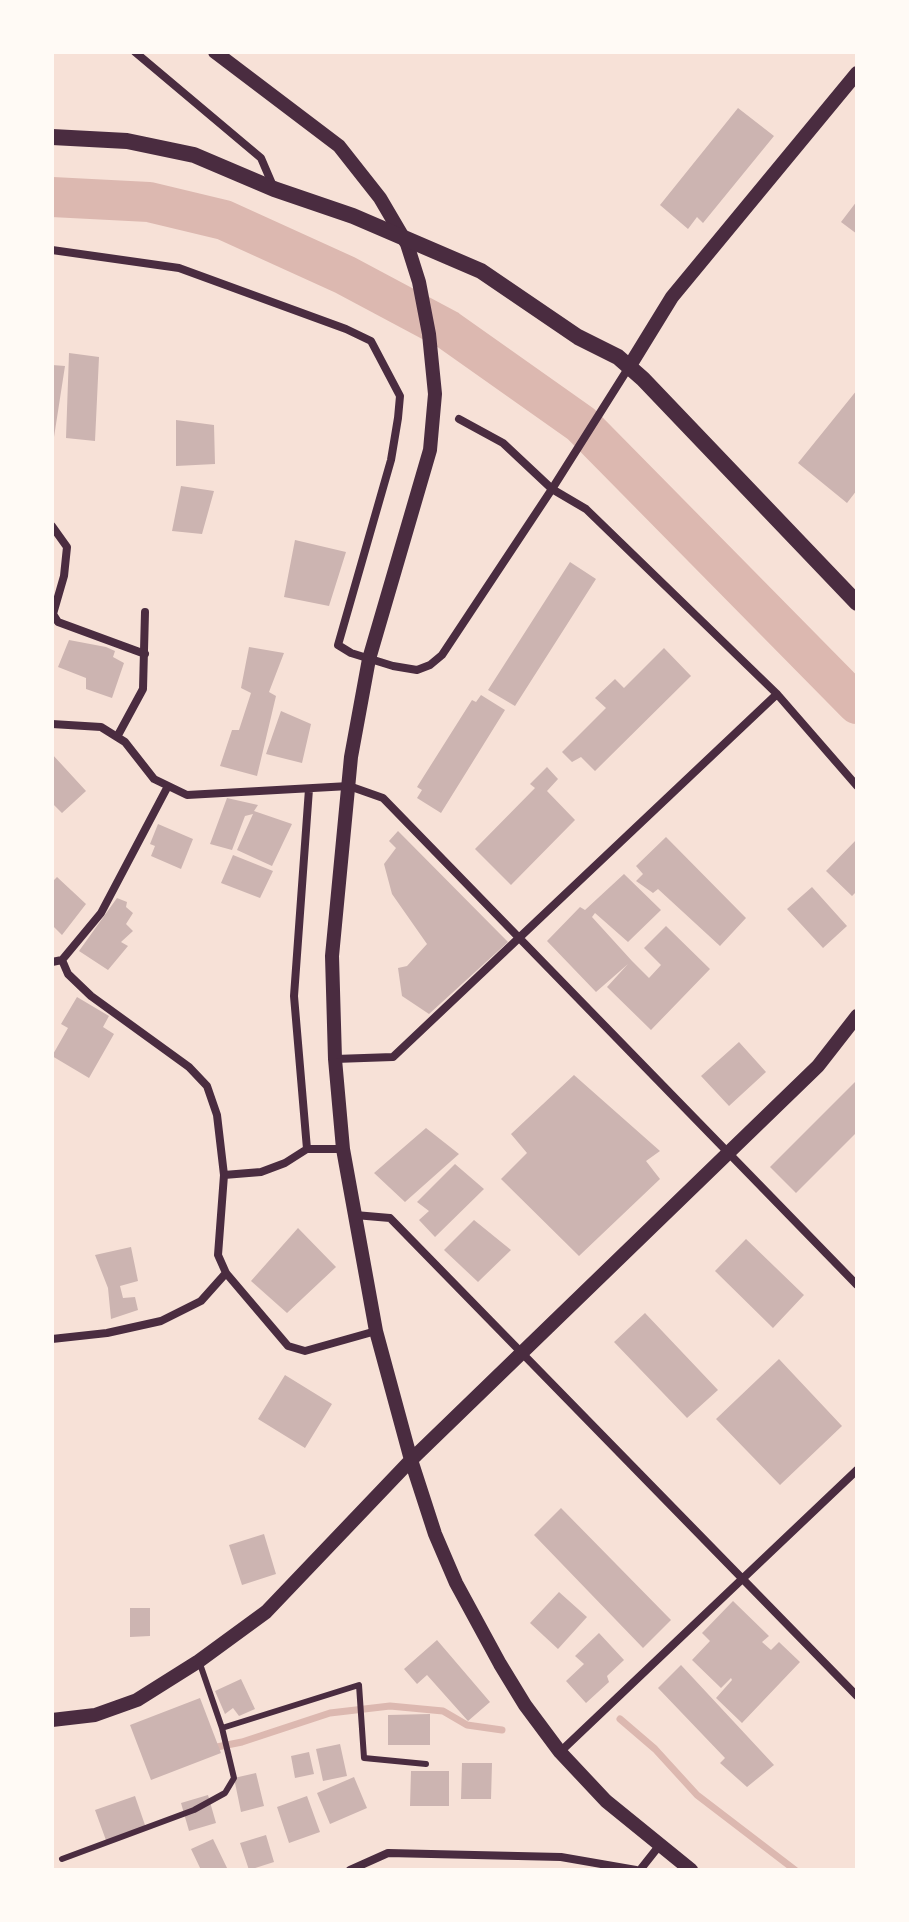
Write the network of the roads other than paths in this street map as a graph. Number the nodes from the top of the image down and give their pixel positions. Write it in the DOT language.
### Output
graph roads {
  1 [pos="135,52"];
  2 [pos="215,52"];
  3 [pos="857,73"];
  4 [pos="52,137"];
  5 [pos="274,189"];
  6 [pos="52,250"];
  7 [pos="629,367"];
  8 [pos="400,396"];
  9 [pos="412,401"];
  10 [pos="459,419"];
  11 [pos="552,489"];
  12 [pos="52,526"];
  13 [pos="857,603"];
  14 [pos="145,612"];
  15 [pos="145,654"];
  16 [pos="369,659"];
  17 [pos="777,694"];
  18 [pos="52,724"];
  19 [pos="117,737"];
  20 [pos="168,786"];
  21 [pos="349,786"];
  22 [pos="857,786"];
  23 [pos="309,789"];
  24 [pos="522,938"];
  25 [pos="62,960"];
  26 [pos="52,962"];
  27 [pos="857,1016"];
  28 [pos="335,1059"];
  29 [pos="307,1149"];
  30 [pos="343,1149"];
  31 [pos="727,1152"];
  32 [pos="224,1175"];
  33 [pos="355,1215"];
  34 [pos="226,1273"];
  35 [pos="857,1285"];
  36 [pos="376,1331"];
  37 [pos="52,1339"];
  38 [pos="522,1351"];
  39 [pos="411,1460"];
  40 [pos="857,1470"];
  41 [pos="742,1578"];
  42 [pos="199,1661"];
  43 [pos="857,1696"];
  44 [pos="52,1720"];
  45 [pos="222,1729"];
  46 [pos="560,1752"];
  47 [pos="426,1764"];
  48 [pos="659,1846"];
  49 [pos="62,1859"];
  50 [pos="350,1870"];
  51 [pos="638,1870"];
  52 [pos="691,1870"];
  1 -- 5 [label="street"];
  2 -- 16 [label="street"];
  3 -- 7 [label="street"];
  4 -- 5 [label="main road"];
  5 -- 7 [label="main road"];
  6 -- 8 [label="street"];
  7 -- 11 [label="street"];
  7 -- 13 [label="main road"];
  8 -- 9 [label="street"];
  8 -- 16 [label="street"];
  10 -- 11 [label="street"];
  11 -- 16 [label="street"];
  11 -- 17 [label="street"];
  12 -- 15 [label="street"];
  14 -- 15 [label="street"];
  15 -- 19 [label="street"];
  16 -- 21 [label="street"];
  17 -- 22 [label="street"];
  17 -- 24 [label="street"];
  18 -- 19 [label="street"];
  19 -- 20 [label="street"];
  20 -- 23 [label="street"];
  20 -- 25 [label="street"];
  21 -- 23 [label="street"];
  21 -- 24 [label="street"];
  21 -- 28 [label="street"];
  23 -- 29 [label="street"];
  24 -- 28 [label="street"];
  24 -- 31 [label="street"];
  25 -- 26 [label="street"];
  25 -- 32 [label="street"];
  27 -- 31 [label="street"];
  28 -- 30 [label="street"];
  29 -- 30 [label="street"];
  29 -- 32 [label="street"];
  30 -- 33 [label="street"];
  31 -- 35 [label="street"];
  31 -- 38 [label="street"];
  32 -- 34 [label="street"];
  33 -- 36 [label="street"];
  33 -- 38 [label="street"];
  34 -- 36 [label="street"];
  34 -- 37 [label="street"];
  36 -- 39 [label="street"];
  38 -- 39 [label="street"];
  38 -- 41 [label="street"];
  39 -- 42 [label="street"];
  39 -- 46 [label="street"];
  40 -- 41 [label="street"];
  41 -- 43 [label="street"];
  41 -- 46 [label="street"];
  42 -- 44 [label="street"];
  42 -- 45 [label="lane"];
  45 -- 47 [label="lane"];
  45 -- 49 [label="lane"];
  46 -- 48 [label="street"];
  48 -- 51 [label="street"];
  48 -- 52 [label="street"];
  50 -- 51 [label="street"];
}
